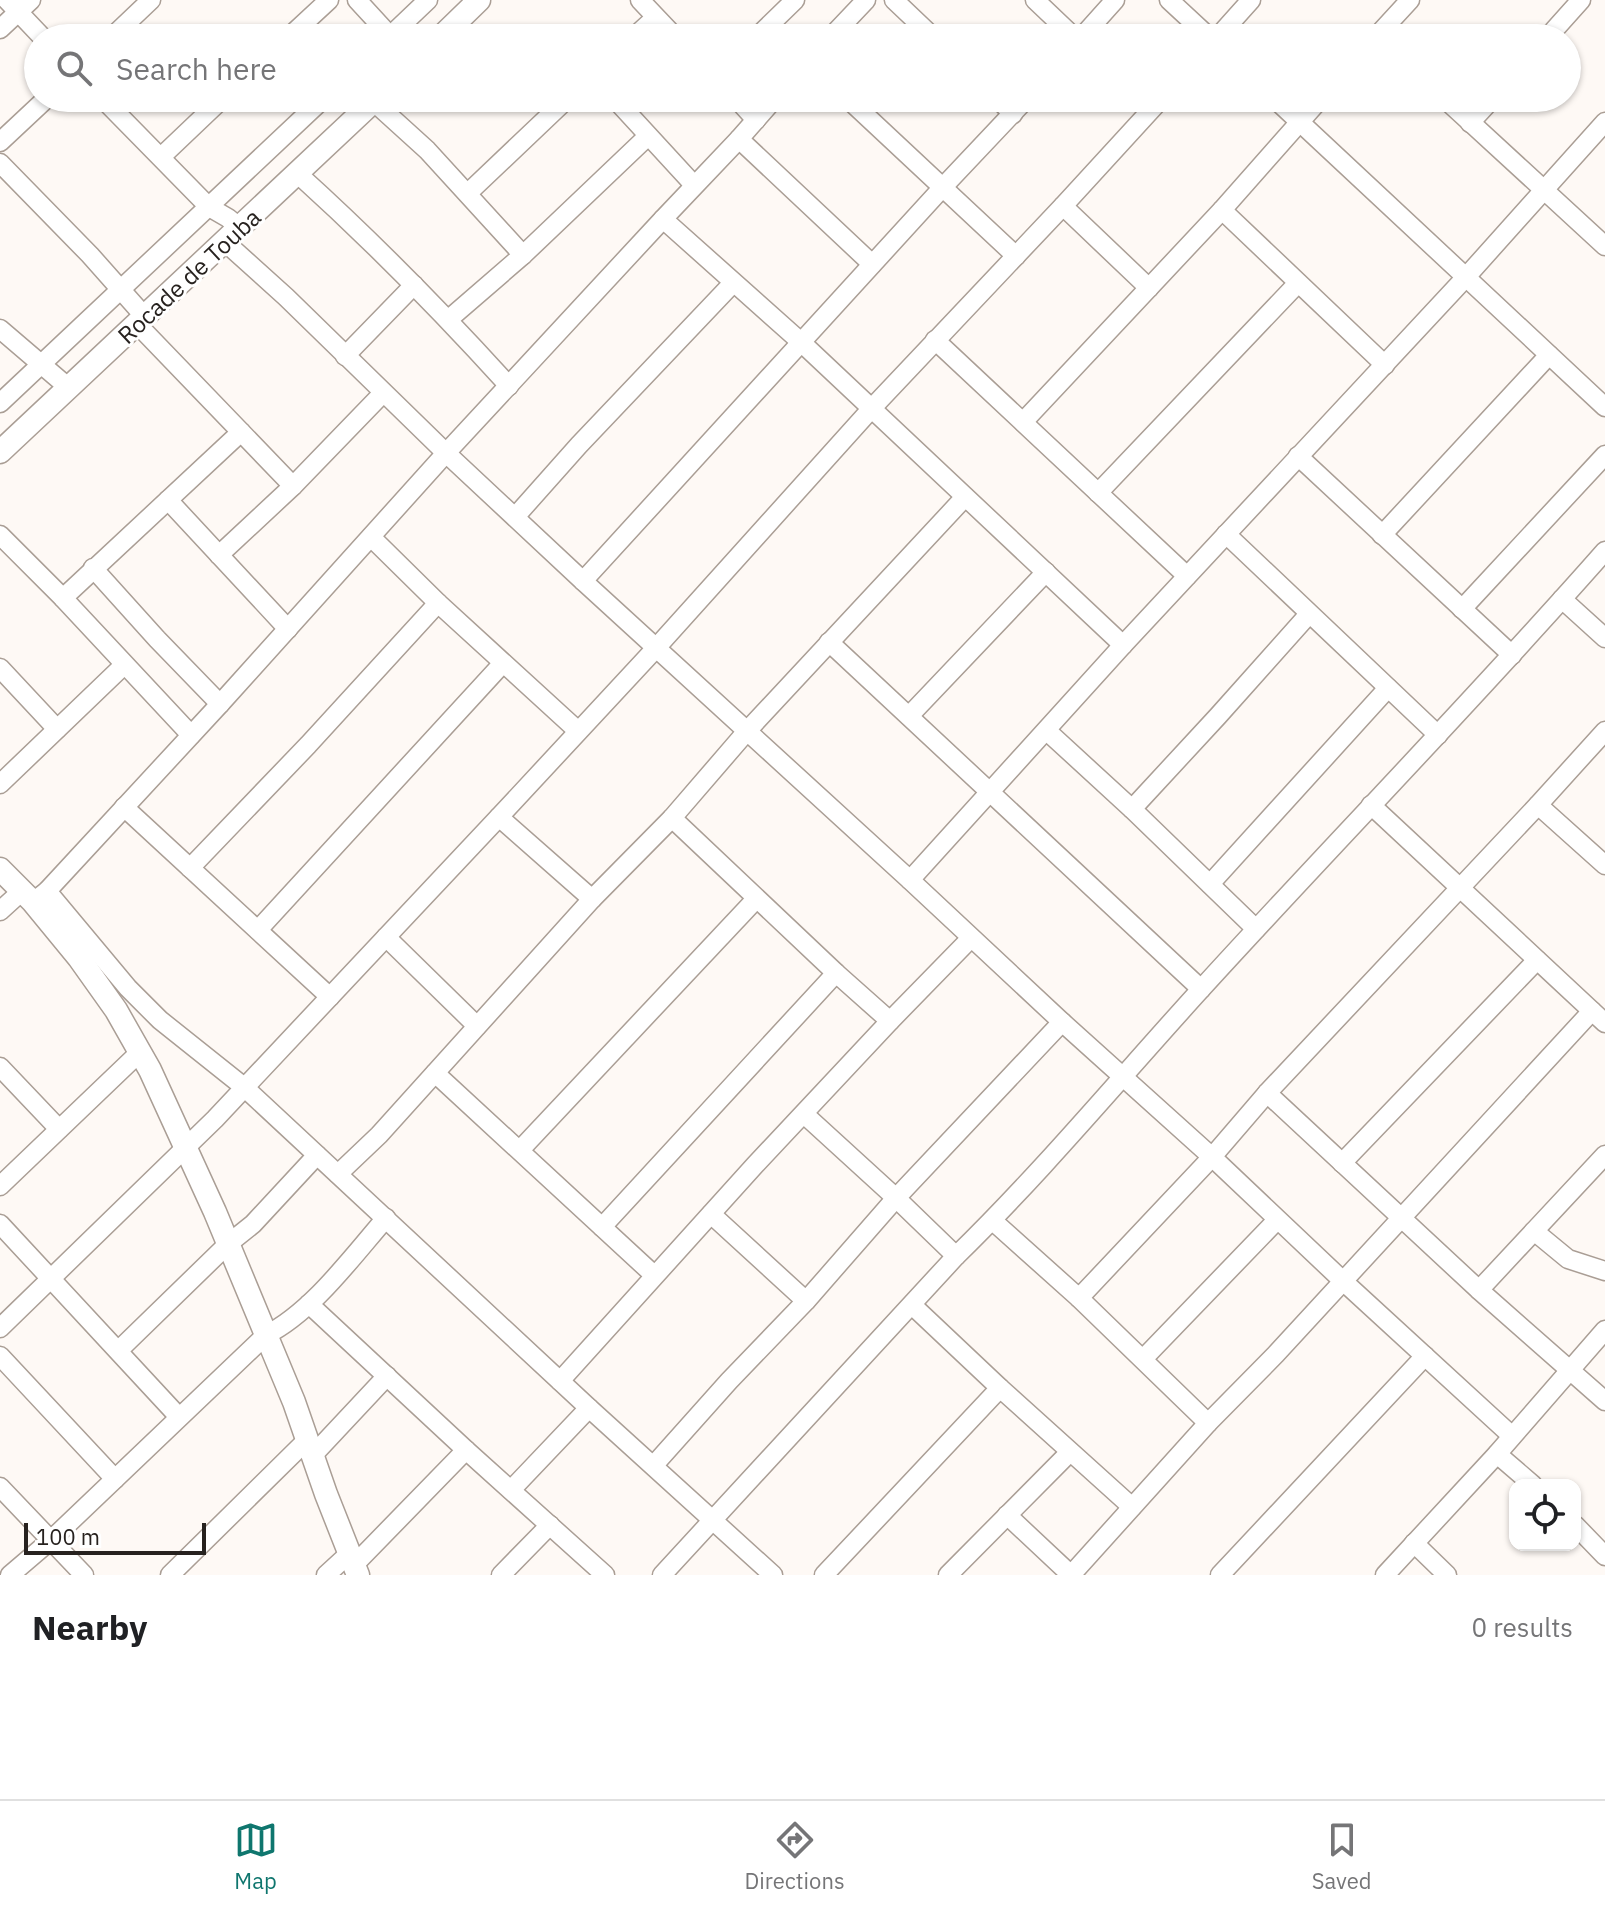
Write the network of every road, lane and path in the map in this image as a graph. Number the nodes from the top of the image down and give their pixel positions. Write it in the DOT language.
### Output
graph roads {
  1 [pos="151,0"];
  2 [pos="329,0"];
  3 [pos="357,0"];
  4 [pos="428,0"];
  5 [pos="479,0"];
  6 [pos="640,0"];
  7 [pos="866,0"];
  8 [pos="894,0"];
  9 [pos="1035,0"];
  10 [pos="1115,0"];
  11 [pos="1169,0"];
  12 [pos="1251,0"];
  13 [pos="1410,0"];
  14 [pos="1581,0"];
  15 [pos="793,1"];
  16 [pos="19,4"];
  17 [pos="655,18"];
  18 [pos="33,24"];
  19 [pos="126,24"];
  20 [pos="303,24"];
  21 [pos="378,24"];
  22 [pos="403,24"];
  23 [pos="454,24"];
  24 [pos="648,24"];
  25 [pos="661,24"];
  26 [pos="770,24"];
  27 [pos="843,24"];
  28 [pos="919,24"];
  29 [pos="1060,24"];
  30 [pos="1094,24"];
  31 [pos="1195,24"];
  32 [pos="1230,24"];
  33 [pos="1389,24"];
  34 [pos="1560,24"];
  35 [pos="0,29"];
  36 [pos="32,112"];
  37 [pos="116,112"];
  38 [pos="208,112"];
  39 [pos="309,112"];
  40 [pos="363,112"];
  41 [pos="387,112"];
  42 [pos="553,112"];
  43 [pos="627,112"];
  44 [pos="749,112"];
  45 [pos="763,112"];
  46 [pos="862,112"];
  47 [pos="1149,112"];
  48 [pos="1289,112"];
  49 [pos="1309,112"];
  50 [pos="1459,112"];
  51 [pos="1480,112"];
  52 [pos="1013,114"];
  53 [pos="756,120"];
  54 [pos="1300,122"];
  55 [pos="1605,122"];
  56 [pos="1470,123"];
  57 [pos="648,136"];
  58 [pos="739,139"];
  59 [pos="0,142"];
  60 [pos="161,157"];
  61 [pos="0,163"];
  62 [pos="298,174"];
  63 [pos="694,185"];
  64 [pos="943,187"];
  65 [pos="1543,189"];
  66 [pos="468,193"];
  67 [pos="1063,206"];
  68 [pos="209,207"];
  69 [pos="1222,210"];
  70 [pos="663,219"];
  71 [pos="232,235"];
  72 [pos="1605,246"];
  73 [pos="523,255"];
  74 [pos="1016,256"];
  75 [pos="872,264"];
  76 [pos="1466,277"];
  77 [pos="733,283"];
  78 [pos="1298,283"];
  79 [pos="414,285"];
  80 [pos="1149,288"];
  81 [pos="120,289"];
  82 [pos="449,319"];
  83 [pos="141,320"];
  84 [pos="0,329"];
  85 [pos="935,340"];
  86 [pos="802,343"];
  87 [pos="1549,355"];
  88 [pos="345,356"];
  89 [pos="40,365"];
  90 [pos="1385,365"];
  91 [pos="509,386"];
  92 [pos="69,388"];
  93 [pos="383,393"];
  94 [pos="0,403"];
  95 [pos="1605,407"];
  96 [pos="872,408"];
  97 [pos="1023,422"];
  98 [pos="241,432"];
  99 [pos="0,452"];
  100 [pos="446,453"];
  101 [pos="1605,455"];
  102 [pos="1298,456"];
  103 [pos="293,486"];
  104 [pos="1098,493"];
  105 [pos="965,497"];
  106 [pos="168,500"];
  107 [pos="515,517"];
  108 [pos="1226,534"];
  109 [pos="0,535"];
  110 [pos="1382,535"];
  111 [pos="371,537"];
  112 [pos="1605,551"];
  113 [pos="219,555"];
  114 [pos="93,568"];
  115 [pos="1046,572"];
  116 [pos="1187,576"];
  117 [pos="583,581"];
  118 [pos="63,598"];
  119 [pos="1562,599"];
  120 [pos="438,603"];
  121 [pos="1462,609"];
  122 [pos="1309,614"];
  123 [pos="288,629"];
  124 [pos="1605,638"];
  125 [pos="829,642"];
  126 [pos="1123,645"];
  127 [pos="656,648"];
  128 [pos="1512,655"];
  129 [pos="503,663"];
  130 [pos="124,665"];
  131 [pos="0,668"];
  132 [pos="1388,688"];
  133 [pos="220,704"];
  134 [pos="909,716"];
  135 [pos="57,729"];
  136 [pos="578,731"];
  137 [pos="747,731"];
  138 [pos="1047,731"];
  139 [pos="1605,731"];
  140 [pos="191,735"];
  141 [pos="1438,735"];
  142 [pos="0,784"];
  143 [pos="989,792"];
  144 [pos="1371,805"];
  145 [pos="1538,805"];
  146 [pos="124,807"];
  147 [pos="1132,809"];
  148 [pos="499,817"];
  149 [pos="672,818"];
  150 [pos="1605,865"];
  151 [pos="190,868"];
  152 [pos="0,869"];
  153 [pos="910,880"];
  154 [pos="1210,884"];
  155 [pos="1460,888"];
  156 [pos="34,895"];
  157 [pos="592,899"];
  158 [pos="756,899"];
  159 [pos="0,911"];
  160 [pos="1256,929"];
  161 [pos="258,930"];
  162 [pos="386,937"];
  163 [pos="971,938"];
  164 [pos="1537,960"];
  165 [pos="836,973"];
  166 [pos="1201,989"];
  167 [pos="330,997"];
  168 [pos="1598,1017"];
  169 [pos="890,1021"];
  170 [pos="1062,1022"];
  171 [pos="477,1026"];
  172 [pos="140,1052"];
  173 [pos="0,1067"];
  174 [pos="435,1073"];
  175 [pos="1123,1077"];
  176 [pos="244,1087"];
  177 [pos="1267,1093"];
  178 [pos="804,1114"];
  179 [pos="59,1129"];
  180 [pos="186,1146"];
  181 [pos="520,1150"];
  182 [pos="317,1155"];
  183 [pos="1605,1155"];
  184 [pos="1212,1157"];
  185 [pos="1342,1163"];
  186 [pos="338,1174"];
  187 [pos="0,1186"];
  188 [pos="896,1198"];
  189 [pos="711,1214"];
  190 [pos="1402,1217"];
  191 [pos="386,1218"];
  192 [pos="1277,1220"];
  193 [pos="993,1221"];
  194 [pos="0,1224"];
  195 [pos="602,1227"];
  196 [pos="1534,1231"];
  197 [pos="228,1244"];
  198 [pos="956,1256"];
  199 [pos="1605,1271"];
  200 [pos="654,1275"];
  201 [pos="51,1280"];
  202 [pos="1343,1281"];
  203 [pos="1479,1290"];
  204 [pos="1079,1298"];
  205 [pos="806,1301"];
  206 [pos="309,1304"];
  207 [pos="912,1305"];
  208 [pos="0,1328"];
  209 [pos="1605,1330"];
  210 [pos="266,1335"];
  211 [pos="119,1350"];
  212 [pos="0,1356"];
  213 [pos="1425,1356"];
  214 [pos="1143,1359"];
  215 [pos="1569,1370"];
  216 [pos="387,1376"];
  217 [pos="560,1381"];
  218 [pos="1000,1388"];
  219 [pos="1605,1401"];
  220 [pos="589,1408"];
  221 [pos="179,1417"];
  222 [pos="1208,1423"];
  223 [pos="1512,1436"];
  224 [pos="310,1447"];
  225 [pos="466,1450"];
  226 [pos="1070,1452"];
  227 [pos="1497,1454"];
  228 [pos="654,1465"];
  229 [pos="115,1479"];
  230 [pos="1526,1479"];
  231 [pos="0,1487"];
  232 [pos="511,1490"];
  233 [pos="1132,1507"];
  234 [pos="1007,1515"];
  235 [pos="713,1519"];
  236 [pos="550,1525"];
  237 [pos="1581,1531"];
  238 [pos="51,1540"];
  239 [pos="1414,1543"];
  240 [pos="1605,1556"];
  241 [pos="354,1564"];
  242 [pos="10,1575"];
  243 [pos="84,1575"];
  244 [pos="170,1575"];
  245 [pos="326,1575"];
  246 [pos="501,1575"];
  247 [pos="605,1575"];
  248 [pos="662,1575"];
  249 [pos="773,1575"];
  250 [pos="824,1575"];
  251 [pos="948,1575"];
  252 [pos="1220,1575"];
  253 [pos="1385,1575"];
  254 [pos="1447,1575"];
  1 -- 19 [label="street"];
  2 -- 20 [label="street"];
  3 -- 21 [label="street"];
  4 -- 22 [label="street"];
  5 -- 23 [label="main road"];
  6 -- 17 [label="street"];
  7 -- 27 [label="street"];
  8 -- 28 [label="street"];
  9 -- 29 [label="street"];
  10 -- 30 [label="street"];
  11 -- 31 [label="street"];
  12 -- 32 [label="street"];
  13 -- 33 [label="street"];
  14 -- 34 [label="street"];
  15 -- 26 [label="street"];
  16 -- 18 [label="street"];
  16 -- 35 [label="street"];
  17 -- 24 [label="street"];
  17 -- 25 [label="street"];
  36 -- 59 [label="street"];
  37 -- 60 [label="street"];
  38 -- 60 [label="street"];
  39 -- 68 [label="street"];
  40 -- 62 [label="main road, Rocade de Touba"];
  41 -- 66 [label="street"];
  42 -- 66 [label="street"];
  43 -- 57 [label="street"];
  44 -- 53 [label="street"];
  45 -- 53 [label="street"];
  46 -- 64 [label="street"];
  47 -- 67 [label="street"];
  48 -- 54 [label="street"];
  49 -- 54 [label="street"];
  50 -- 56 [label="street"];
  51 -- 56 [label="street"];
  52 -- 64 [label="street"];
  53 -- 58 [label="street"];
  54 -- 69 [label="street"];
  54 -- 76 [label="street"];
  55 -- 65 [label="street"];
  56 -- 65 [label="street"];
  57 -- 63 [label="street"];
  57 -- 73 [label="street"];
  58 -- 63 [label="street"];
  58 -- 75 [label="street"];
  60 -- 68 [label="street"];
  61 -- 81 [label="street"];
  62 -- 71 [label="main road, Rocade de Touba"];
  62 -- 79 [label="street"];
  63 -- 70 [label="street"];
  64 -- 74 [label="street"];
  64 -- 75 [label="street"];
  65 -- 72 [label="street"];
  65 -- 76 [label="street"];
  66 -- 73 [label="street"];
  67 -- 74 [label="street"];
  67 -- 80 [label="street"];
  68 -- 71 [label="street"];
  68 -- 81 [label="street"];
  69 -- 78 [label="street"];
  69 -- 80 [label="street"];
  70 -- 77 [label="street"];
  70 -- 91 [label="street"];
  71 -- 83 [label="main road, Rocade de Touba"];
  71 -- 88 [label="street"];
  73 -- 82 [label="street"];
  74 -- 85 [label="street"];
  75 -- 86 [label="street"];
  76 -- 87 [label="street"];
  76 -- 90 [label="street"];
  77 -- 86 [label="street"];
  77 -- 107 [label="street"];
  78 -- 90 [label="street"];
  78 -- 104 [label="street"];
  79 -- 82 [label="street"];
  79 -- 88 [label="street"];
  80 -- 97 [label="street"];
  81 -- 83 [label="street"];
  81 -- 89 [label="street"];
  82 -- 91 [label="street"];
  83 -- 92 [label="main road, Rocade de Touba"];
  83 -- 98 [label="street"];
  84 -- 89 [label="street"];
  85 -- 96 [label="street"];
  85 -- 97 [label="street"];
  86 -- 96 [label="street"];
  86 -- 117 [label="street"];
  87 -- 95 [label="street"];
  87 -- 110 [label="street"];
  88 -- 93 [label="street"];
  89 -- 92 [label="street"];
  89 -- 94 [label="street"];
  90 -- 102 [label="street"];
  91 -- 100 [label="street"];
  92 -- 99 [label="main road, Rocade de Touba"];
  93 -- 100 [label="street"];
  93 -- 103 [label="street"];
  96 -- 105 [label="street"];
  96 -- 127 [label="street"];
  97 -- 104 [label="street"];
  98 -- 103 [label="street"];
  98 -- 106 [label="street"];
  100 -- 107 [label="street"];
  100 -- 111 [label="street"];
  101 -- 121 [label="street"];
  102 -- 108 [label="street"];
  102 -- 110 [label="street"];
  103 -- 113 [label="street"];
  104 -- 116 [label="street"];
  105 -- 115 [label="street"];
  105 -- 125 [label="street"];
  106 -- 113 [label="street"];
  106 -- 114 [label="street"];
  107 -- 117 [label="street"];
  108 -- 116 [label="street"];
  108 -- 122 [label="street"];
  109 -- 118 [label="street"];
  110 -- 121 [label="street"];
  111 -- 120 [label="street"];
  111 -- 123 [label="street"];
  112 -- 119 [label="street"];
  113 -- 123 [label="street"];
  114 -- 118 [label="street"];
  114 -- 133 [label="street"];
  115 -- 126 [label="street"];
  115 -- 134 [label="street"];
  116 -- 126 [label="street"];
  117 -- 127 [label="street"];
  118 -- 130 [label="street"];
  119 -- 124 [label="street"];
  119 -- 128 [label="street"];
  120 -- 129 [label="street"];
  120 -- 151 [label="street"];
  121 -- 128 [label="street"];
  122 -- 132 [label="street"];
  122 -- 147 [label="street"];
  123 -- 133 [label="street"];
  125 -- 134 [label="street"];
  125 -- 137 [label="street"];
  126 -- 138 [label="street"];
  127 -- 136 [label="street"];
  127 -- 137 [label="street"];
  128 -- 141 [label="street"];
  129 -- 136 [label="street"];
  129 -- 161 [label="street"];
  130 -- 135 [label="street"];
  130 -- 140 [label="street"];
  131 -- 135 [label="street"];
  132 -- 141 [label="street"];
  132 -- 154 [label="street"];
  133 -- 140 [label="street"];
  134 -- 143 [label="street"];
  135 -- 142 [label="street"];
  136 -- 148 [label="street"];
  137 -- 149 [label="street"];
  137 -- 153 [label="street"];
  138 -- 143 [label="street"];
  138 -- 147 [label="street"];
  139 -- 145 [label="street"];
  140 -- 146 [label="street"];
  141 -- 144 [label="street"];
  143 -- 153 [label="street"];
  143 -- 166 [label="street"];
  144 -- 155 [label="street"];
  144 -- 160 [label="street"];
  145 -- 150 [label="street"];
  145 -- 155 [label="street"];
  146 -- 151 [label="street"];
  146 -- 156 [label="street"];
  147 -- 154 [label="street"];
  148 -- 157 [label="street"];
  148 -- 162 [label="street"];
  149 -- 157 [label="street"];
  149 -- 158 [label="street"];
  151 -- 161 [label="street"];
  152 -- 156 [label="main road"];
  153 -- 163 [label="street"];
  154 -- 160 [label="street"];
  155 -- 164 [label="street"];
  155 -- 177 [label="street"];
  156 -- 159 [label="street"];
  156 -- 172 [label="main road"];
  156 -- 176 [label="street"];
  157 -- 171 [label="street"];
  158 -- 165 [label="street"];
  158 -- 181 [label="street"];
  160 -- 166 [label="street"];
  161 -- 167 [label="street"];
  162 -- 167 [label="street"];
  162 -- 171 [label="street"];
  163 -- 169 [label="street"];
  163 -- 170 [label="street"];
  164 -- 168 [label="street"];
  164 -- 185 [label="street"];
  165 -- 169 [label="street"];
  165 -- 195 [label="street"];
  166 -- 175 [label="street"];
  167 -- 176 [label="street"];
  168 -- 190 [label="street"];
  169 -- 178 [label="street"];
  170 -- 175 [label="street"];
  170 -- 188 [label="street"];
  171 -- 174 [label="street"];
  172 -- 179 [label="street"];
  172 -- 180 [label="main road"];
  173 -- 179 [label="street"];
  174 -- 181 [label="street"];
  174 -- 186 [label="street"];
  175 -- 184 [label="street"];
  175 -- 193 [label="street"];
  176 -- 180 [label="street"];
  176 -- 182 [label="street"];
  177 -- 184 [label="street"];
  177 -- 185 [label="street"];
  178 -- 188 [label="street"];
  178 -- 189 [label="street"];
  179 -- 187 [label="street"];
  180 -- 197 [label="main road"];
  180 -- 201 [label="street"];
  181 -- 195 [label="street"];
  182 -- 186 [label="street"];
  182 -- 197 [label="street"];
  183 -- 196 [label="street"];
  184 -- 192 [label="street"];
  184 -- 204 [label="street"];
  185 -- 190 [label="street"];
  186 -- 191 [label="street"];
  188 -- 198 [label="street"];
  188 -- 205 [label="street"];
  189 -- 200 [label="street"];
  189 -- 205 [label="street"];
  190 -- 202 [label="street"];
  190 -- 203 [label="street"];
  191 -- 206 [label="street"];
  191 -- 217 [label="street"];
  192 -- 202 [label="street"];
  192 -- 214 [label="street"];
  193 -- 198 [label="street"];
  193 -- 204 [label="street"];
  194 -- 201 [label="street"];
  195 -- 200 [label="street"];
  196 -- 199 [label="street"];
  196 -- 203 [label="street"];
  197 -- 210 [label="main road"];
  197 -- 211 [label="street"];
  198 -- 207 [label="street"];
  200 -- 217 [label="street"];
  201 -- 208 [label="street"];
  201 -- 211 [label="street"];
  202 -- 213 [label="street"];
  202 -- 222 [label="street"];
  203 -- 215 [label="street"];
  204 -- 214 [label="street"];
  205 -- 228 [label="street"];
  206 -- 210 [label="street"];
  206 -- 216 [label="street"];
  207 -- 218 [label="street"];
  207 -- 235 [label="street"];
  209 -- 215 [label="street"];
  210 -- 221 [label="street"];
  210 -- 224 [label="main road"];
  211 -- 221 [label="street"];
  212 -- 229 [label="street"];
  213 -- 223 [label="street"];
  213 -- 252 [label="street"];
  214 -- 222 [label="street"];
  215 -- 219 [label="street"];
  215 -- 223 [label="street"];
  216 -- 224 [label="street"];
  216 -- 225 [label="street"];
  217 -- 220 [label="street"];
  218 -- 226 [label="street"];
  218 -- 250 [label="street"];
  220 -- 228 [label="street"];
  220 -- 232 [label="street"];
  221 -- 229 [label="street"];
  222 -- 233 [label="street"];
  223 -- 227 [label="street"];
  224 -- 241 [label="main road"];
  224 -- 244 [label="street"];
  225 -- 232 [label="street"];
  225 -- 241 [label="street"];
  226 -- 233 [label="street"];
  226 -- 234 [label="street"];
  227 -- 230 [label="street"];
  227 -- 239 [label="street"];
  228 -- 235 [label="street"];
  229 -- 238 [label="street"];
  231 -- 238 [label="street"];
  232 -- 236 [label="street"];
  233 -- 234 [label="street"];
  234 -- 251 [label="street"];
  235 -- 248 [label="street"];
  235 -- 249 [label="street"];
  236 -- 246 [label="street"];
  236 -- 247 [label="street"];
  237 -- 240 [label="street"];
  238 -- 242 [label="street"];
  238 -- 243 [label="street"];
  239 -- 253 [label="street"];
  239 -- 254 [label="street"];
  241 -- 245 [label="street"];
}
